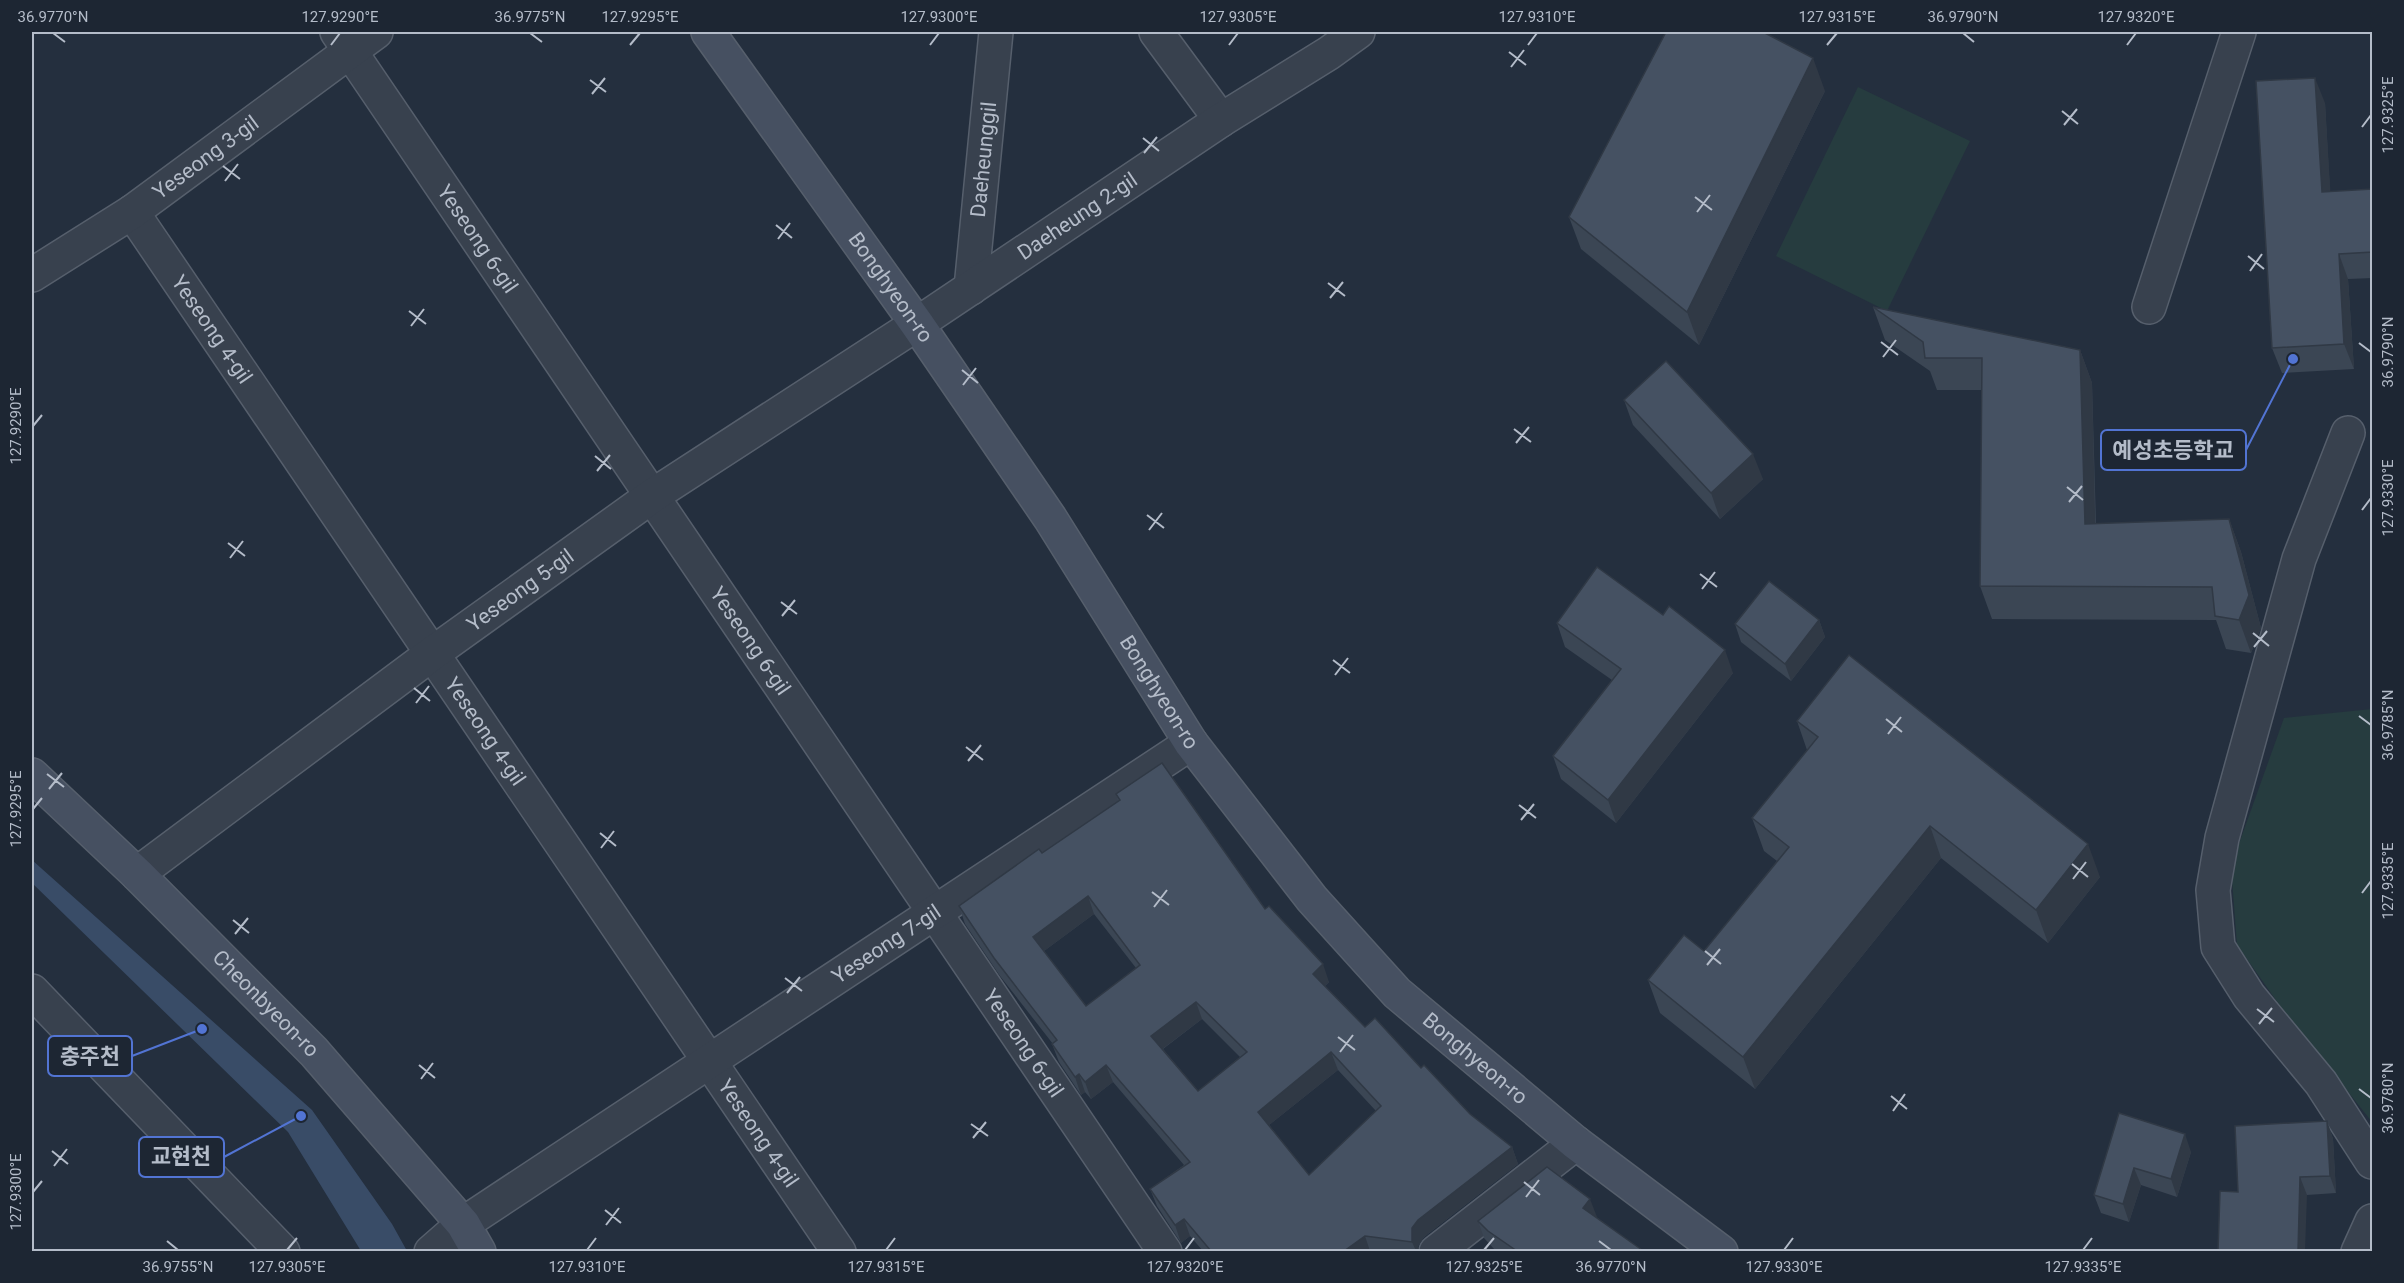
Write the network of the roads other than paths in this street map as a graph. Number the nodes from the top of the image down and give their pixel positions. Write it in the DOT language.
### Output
graph roads {
  1 [pos="376,32"];
  2 [pos="708,32"];
  3 [pos="996,32"];
  4 [pos="1156,32"];
  5 [pos="1358,32"];
  6 [pos="2239,32"];
  7 [pos="344,41"];
  8 [pos="1319,42"];
  9 [pos="1221,120"];
  10 [pos="132,212"];
  11 [pos="32,275"];
  12 [pos="971,288"];
  13 [pos="2149,307"];
  14 [pos="917,324"];
  15 [pos="2348,433"];
  16 [pos="652,496"];
  17 [pos="433,653"];
  18 [pos="1191,743"];
  19 [pos="32,775"];
  20 [pos="137,874"];
  21 [pos="935,912"];
  22 [pos="32,992"];
  23 [pos="711,1060"];
  24 [pos="1576,1143"];
  25 [pos="2373,1162"];
  26 [pos="2373,1221"];
  27 [pos="471,1238"];
  28 [pos="283,1251"];
  29 [pos="431,1251"];
  30 [pos="839,1251"];
  31 [pos="1165,1251"];
  32 [pos="1436,1251"];
  33 [pos="1721,1251"];
  34 [pos="2358,1251"];
  1 -- 7 [label="street, Yeseong 3-gil"];
  2 -- 14 [label="street, Bonghyeon-ro"];
  3 -- 12 [label="street, Daeheunggil"];
  4 -- 9 [label="street"];
  5 -- 8 [label="street, Daeheung 2-gil"];
  6 -- 13 [label="street"];
  7 -- 10 [label="street, Yeseong 3-gil"];
  7 -- 16 [label="street, Yeseong 6-gil"];
  8 -- 9 [label="street, Daeheung 2-gil"];
  9 -- 12 [label="street, Daeheung 2-gil"];
  10 -- 11 [label="street, Yeseong 3-gil"];
  10 -- 17 [label="street, Yeseong 4-gil"];
  12 -- 14 [label="street, Daeheung 2-gil"];
  14 -- 16 [label="street, Yeseong 5-gil"];
  14 -- 18 [label="street, Bonghyeon-ro"];
  15 -- 25 [label="street"];
  16 -- 17 [label="street, Yeseong 5-gil"];
  16 -- 21 [label="street, Yeseong 6-gil"];
  17 -- 20 [label="street, Yeseong 5-gil"];
  17 -- 23 [label="street, Yeseong 4-gil"];
  18 -- 21 [label="street, Yeseong 7-gil"];
  18 -- 24 [label="street, Bonghyeon-ro"];
  19 -- 20 [label="street, Cheonbyeon-ro"];
  20 -- 27 [label="street, Cheonbyeon-ro"];
  21 -- 23 [label="street, Yeseong 7-gil"];
  21 -- 31 [label="street, Yeseong 6-gil"];
  22 -- 28 [label="street"];
  23 -- 27 [label="street, Yeseong 7-gil"];
  23 -- 30 [label="street, Yeseong 4-gil"];
  24 -- 32 [label="street"];
  24 -- 33 [label="street, Bonghyeon-ro"];
  26 -- 34 [label="street"];
  27 -- 29 [label="street, Yeseong 7-gil"];
}
